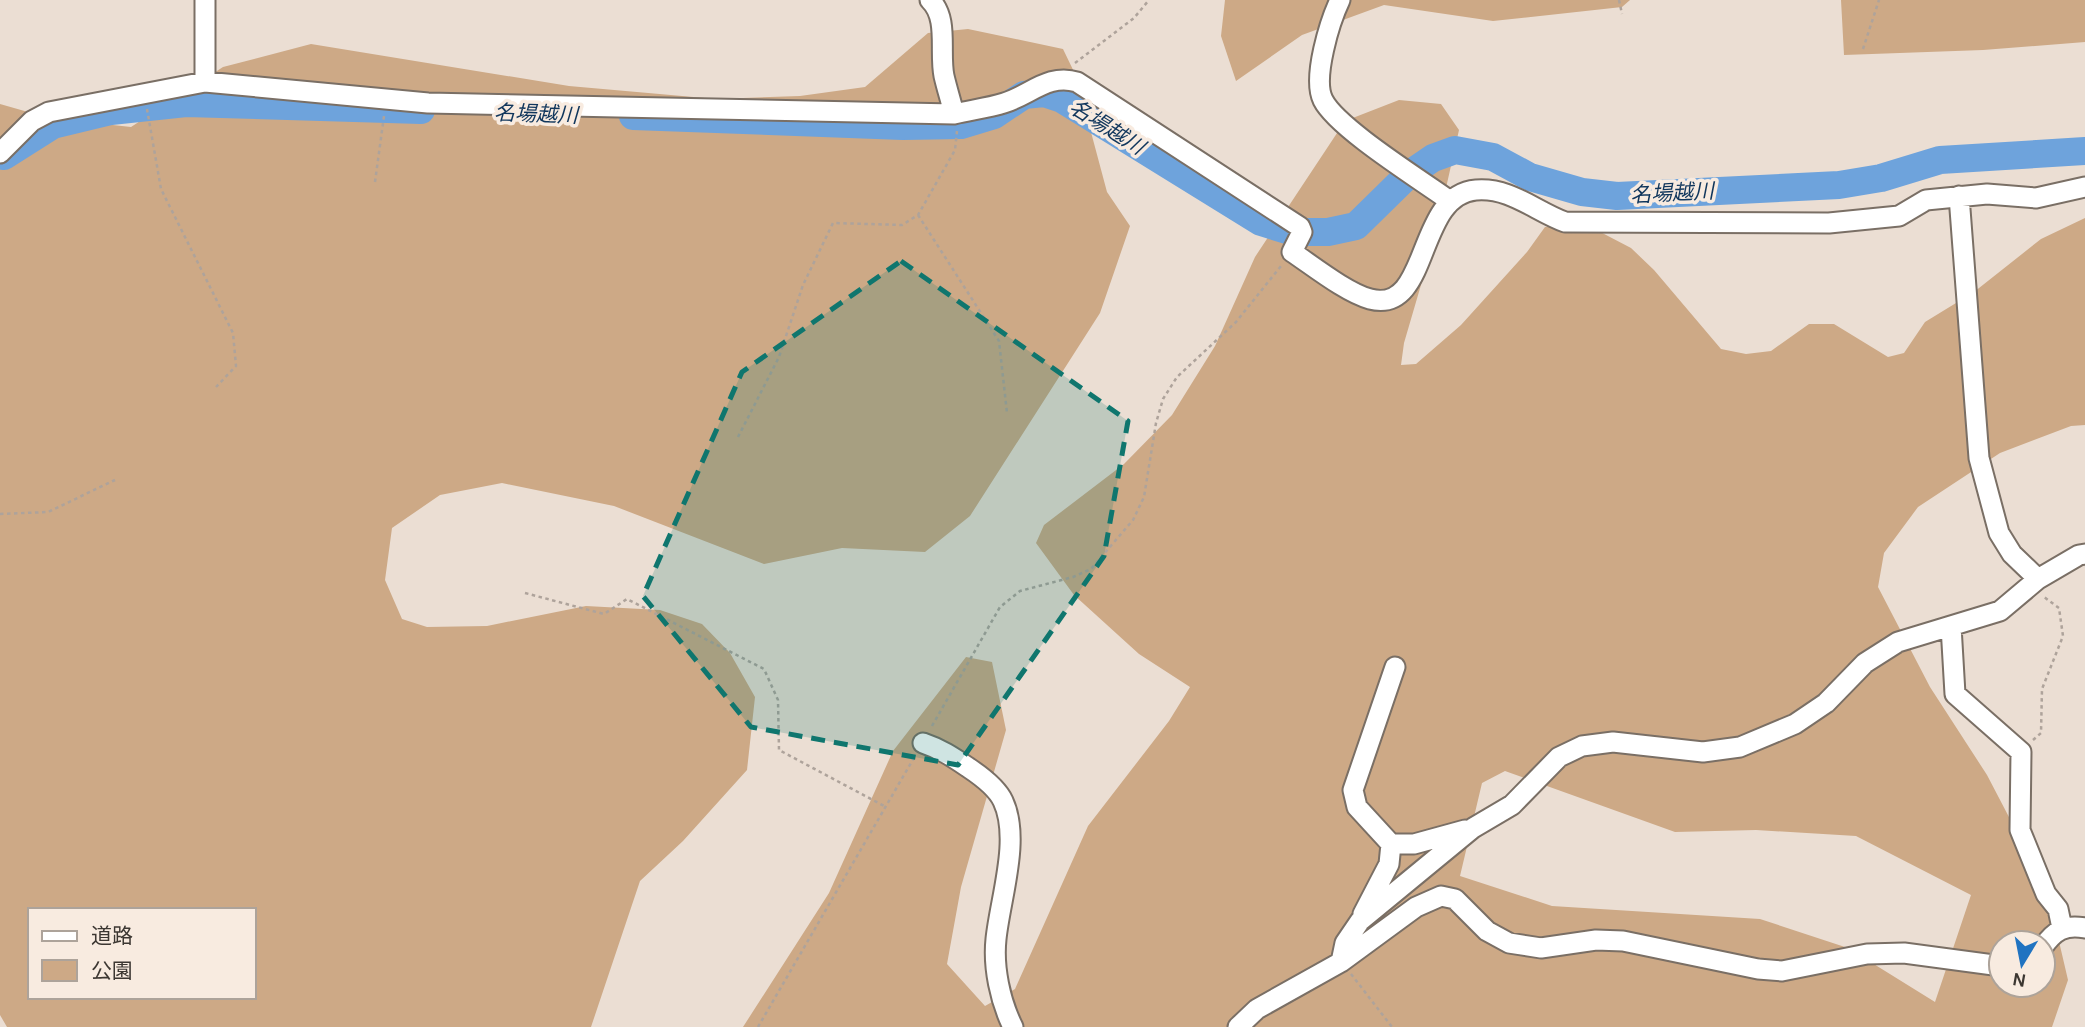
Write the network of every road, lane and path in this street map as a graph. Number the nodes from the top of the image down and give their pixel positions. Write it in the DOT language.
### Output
graph roads {
  1 [pos="205,0"];
  2 [pos="930,0"];
  3 [pos="1149,0"];
  4 [pos="1340,0"];
  5 [pos="1619,0"];
  6 [pos="1879,0"];
  7 [pos="1622,14"];
  8 [pos="1863,50"];
  9 [pos="1066,78"];
  10 [pos="205,82"];
  11 [pos="145,96"];
  12 [pos="384,118"];
  13 [pos="956,123"];
  14 [pos="0,153"];
  15 [pos="376,182"];
  16 [pos="2085,187"];
  17 [pos="1959,196"];
  18 [pos="1450,201"];
  19 [pos="918,215"];
  20 [pos="1296,246"];
  21 [pos="216,387"];
  22 [pos="1007,413"];
  23 [pos="738,438"];
  24 [pos="115,480"];
  25 [pos="0,514"];
  26 [pos="2085,554"];
  27 [pos="2038,579"];
  28 [pos="525,593"];
  29 [pos="1951,626"];
  30 [pos="1395,667"];
  31 [pos="923,743"];
  32 [pos="2021,752"];
  33 [pos="886,807"];
  34 [pos="1474,828"];
  35 [pos="1391,844"];
  36 [pos="1360,921"];
  37 [pos="2062,928"];
  38 [pos="2085,928"];
  39 [pos="2057,931"];
  40 [pos="1341,962"];
  41 [pos="1987,964"];
  42 [pos="758,1027"];
  43 [pos="1013,1027"];
  44 [pos="1238,1027"];
  45 [pos="1392,1027"];
  1 -- 10 [label="street"];
  2 -- 13 [label="street"];
  3 -- 9 [label="path"];
  4 -- 18 [label="street"];
  5 -- 7 [label="path"];
  6 -- 8 [label="path"];
  9 -- 13 [label="street"];
  9 -- 20 [label="street"];
  10 -- 11 [label="street"];
  10 -- 13 [label="street"];
  11 -- 14 [label="street"];
  11 -- 21 [label="path"];
  12 -- 15 [label="path"];
  13 -- 19 [label="path"];
  16 -- 17 [label="street"];
  17 -- 18 [label="street"];
  17 -- 27 [label="street"];
  18 -- 20 [label="street"];
  19 -- 22 [label="path"];
  19 -- 23 [label="path"];
  20 -- 31 [label="path"];
  24 -- 25 [label="path"];
  26 -- 27 [label="street"];
  27 -- 29 [label="street"];
  27 -- 32 [label="path"];
  28 -- 33 [label="path"];
  29 -- 32 [label="street"];
  29 -- 34 [label="street"];
  30 -- 35 [label="street"];
  31 -- 33 [label="path"];
  31 -- 43 [label="street"];
  32 -- 37 [label="street"];
  33 -- 42 [label="path"];
  34 -- 35 [label="street"];
  34 -- 36 [label="street"];
  35 -- 36 [label="street"];
  36 -- 40 [label="street"];
  37 -- 38 [label="street"];
  37 -- 39 [label="street"];
  40 -- 41 [label="street"];
  40 -- 44 [label="street"];
  40 -- 45 [label="path"];
}
